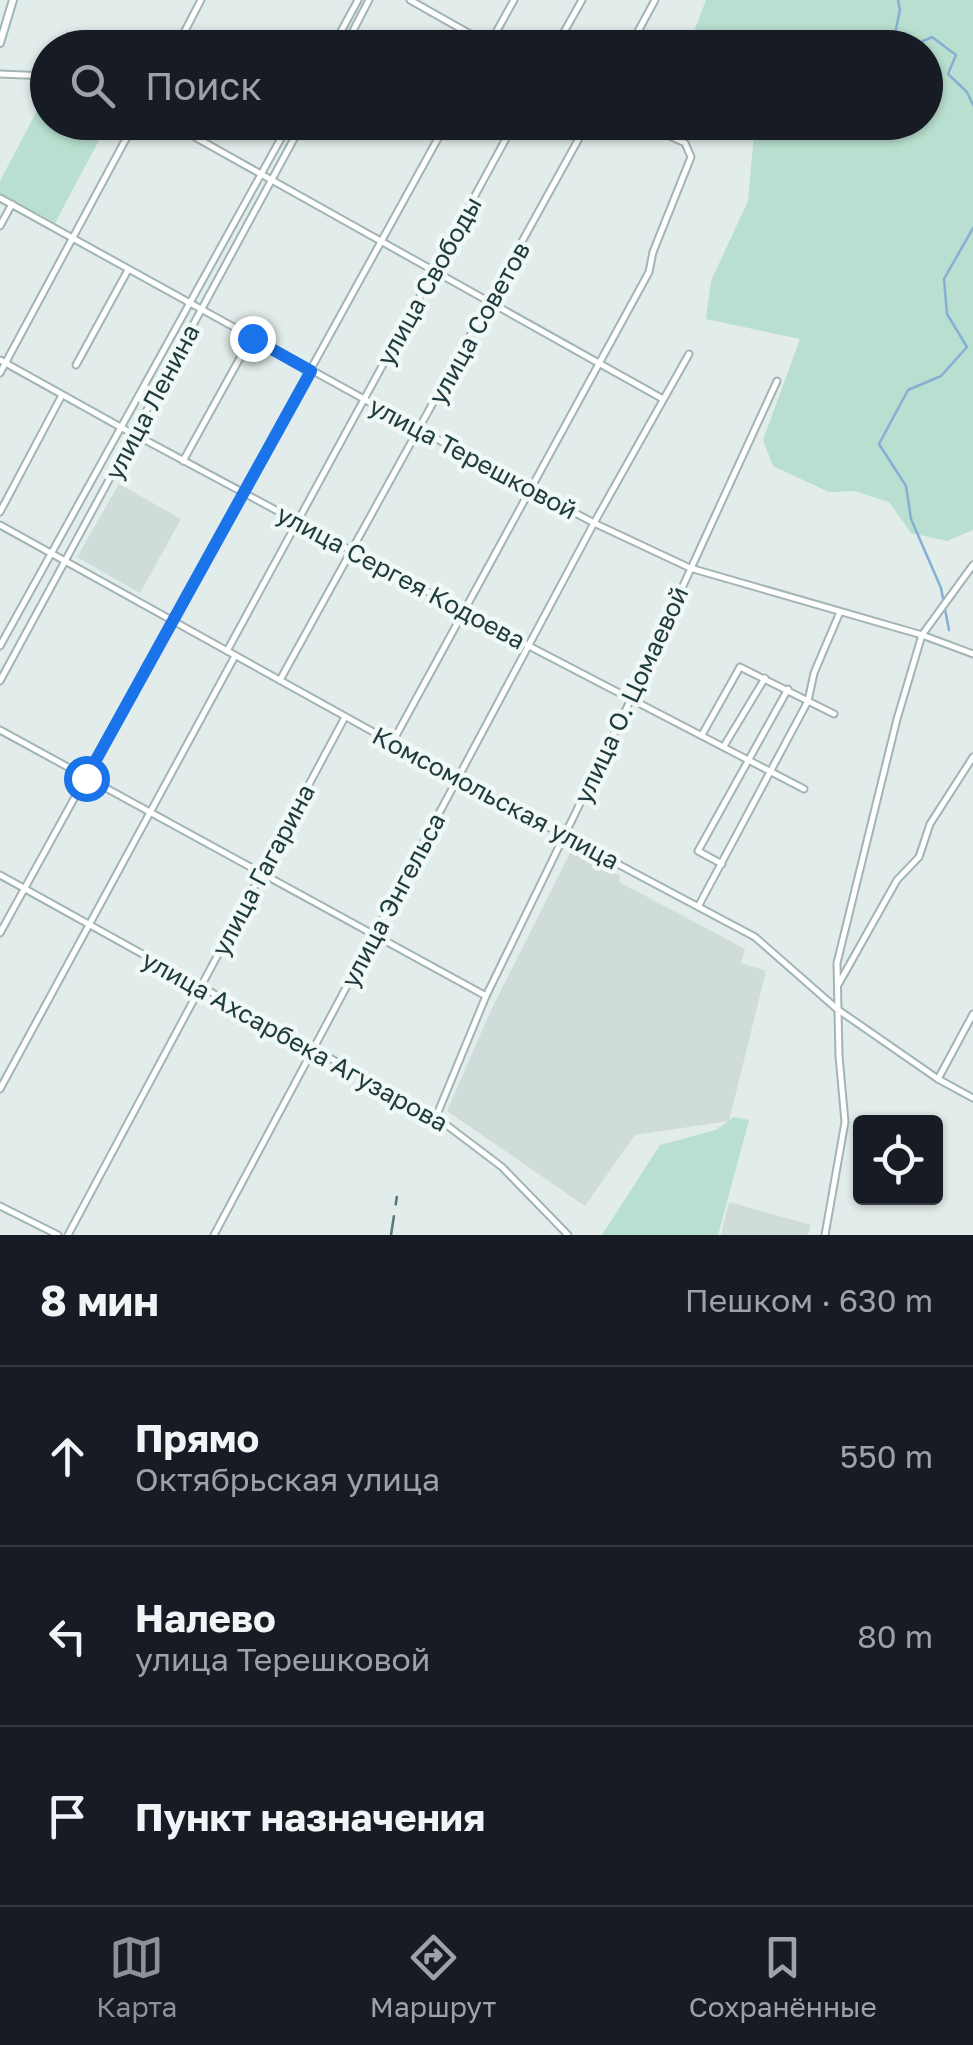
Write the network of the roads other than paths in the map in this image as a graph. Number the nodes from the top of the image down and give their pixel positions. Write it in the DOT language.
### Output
graph roads {
  1 [pos="14,0"];
  2 [pos="201,0"];
  3 [pos="358,0"];
  4 [pos="369,0"];
  5 [pos="410,0"];
  6 [pos="514,0"];
  7 [pos="582,0"];
  8 [pos="655,0"];
  9 [pos="185,30"];
  10 [pos="342,30"];
  11 [pos="353,30"];
  12 [pos="463,30"];
  13 [pos="499,30"];
  14 [pos="566,30"];
  15 [pos="639,30"];
  16 [pos="0,43"];
  17 [pos="0,74"];
  18 [pos="30,75"];
  19 [pos="125,140"];
  20 [pos="199,140"];
  21 [pos="280,140"];
  22 [pos="294,140"];
  23 [pos="437,140"];
  24 [pos="504,140"];
  25 [pos="578,140"];
  26 [pos="677,140"];
  27 [pos="261,176"];
  28 [pos="272,182"];
  29 [pos="0,198"];
  30 [pos="12,204"];
  31 [pos="0,226"];
  32 [pos="72,239"];
  33 [pos="382,240"];
  34 [pos="128,270"];
  35 [pos="435,270"];
  36 [pos="491,300"];
  37 [pos="190,304"];
  38 [pos="202,310"];
  39 [pos="252,338"];
  40 [pos="689,354"];
  41 [pos="3,362"];
  42 [pos="599,362"];
  43 [pos="76,365"];
  44 [pos="311,371"];
  45 [pos="0,373"];
  46 [pos="777,382"];
  47 [pos="62,394"];
  48 [pos="663,399"];
  49 [pos="364,400"];
  50 [pos="122,427"];
  51 [pos="420,430"];
  52 [pos="134,434"];
  53 [pos="184,461"];
  54 [pos="531,489"];
  55 [pos="243,493"];
  56 [pos="0,512"];
  57 [pos="298,522"];
  58 [pos="594,522"];
  59 [pos="0,525"];
  60 [pos="352,552"];
  61 [pos="52,555"];
  62 [pos="66,562"];
  63 [pos="973,565"];
  64 [pos="690,568"];
  65 [pos="464,609"];
  66 [pos="840,612"];
  67 [pos="172,621"];
  68 [pos="922,635"];
  69 [pos="0,646"];
  70 [pos="530,646"];
  71 [pos="227,651"];
  72 [pos="973,654"];
  73 [pos="235,655"];
  74 [pos="764,678"];
  75 [pos="0,680"];
  76 [pos="280,680"];
  77 [pos="788,689"];
  78 [pos="632,697"];
  79 [pos="808,701"];
  80 [pos="834,714"];
  81 [pos="346,717"];
  82 [pos="0,730"];
  83 [pos="702,734"];
  84 [pos="392,743"];
  85 [pos="724,746"];
  86 [pos="973,756"];
  87 [pos="750,760"];
  88 [pos="772,772"];
  89 [pos="86,778"];
  90 [pos="458,779"];
  91 [pos="804,788"];
  92 [pos="148,813"];
  93 [pos="564,836"];
  94 [pos="722,864"];
  95 [pos="0,875"];
  96 [pos="262,875"];
  97 [pos="24,889"];
  98 [pos="699,906"];
  99 [pos="88,924"];
  100 [pos="0,933"];
  101 [pos="374,935"];
  102 [pos="200,988"];
  103 [pos="837,988"];
  104 [pos="486,996"];
  105 [pos="837,1009"];
  106 [pos="973,1014"];
  107 [pos="312,1051"];
  108 [pos="938,1079"];
  109 [pos="0,1089"];
  110 [pos="973,1098"];
  111 [pos="436,1117"];
  112 [pos="0,1206"];
  113 [pos="58,1235"];
  114 [pos="68,1235"];
  115 [pos="214,1235"];
  116 [pos="568,1235"];
  117 [pos="825,1235"];
  1 -- 16 [label="main road"];
  2 -- 9 [label="street"];
  3 -- 10 [label="street"];
  4 -- 11 [label="street"];
  5 -- 12 [label="street"];
  6 -- 13 [label="street"];
  7 -- 14 [label="street"];
  8 -- 15 [label="street"];
  17 -- 18 [label="street"];
  19 -- 32 [label="street"];
  20 -- 27 [label="street"];
  21 -- 27 [label="street, улица Ленина"];
  22 -- 28 [label="street, улица Ленина"];
  23 -- 33 [label="street"];
  24 -- 35 [label="street, улица Свободы"];
  25 -- 36 [label="street, улица Советов"];
  26 -- 42 [label="street"];
  27 -- 28 [label="street"];
  27 -- 37 [label="street, улица Ленина"];
  28 -- 33 [label="street"];
  28 -- 38 [label="street, улица Ленина"];
  29 -- 30 [label="street, улица Терешковой"];
  30 -- 31 [label="street"];
  30 -- 32 [label="street, улица Терешковой"];
  32 -- 34 [label="street, улица Терешковой"];
  32 -- 41 [label="street"];
  33 -- 35 [label="street"];
  33 -- 44 [label="street"];
  34 -- 37 [label="street, улица Терешковой"];
  34 -- 43 [label="street"];
  35 -- 36 [label="street"];
  35 -- 49 [label="street, улица Свободы"];
  36 -- 42 [label="street"];
  36 -- 51 [label="street, улица Советов"];
  37 -- 38 [label="street, улица Терешковой"];
  37 -- 50 [label="street, улица Ленина"];
  38 -- 39 [label="street, улица Терешковой"];
  38 -- 52 [label="street, улица Ленина"];
  39 -- 44 [label="street, улица Терешковой"];
  39 -- 53 [label="street"];
  40 -- 48 [label="street, улица Энгельса"];
  41 -- 45 [label="street"];
  41 -- 47 [label="street, улица Сергея Кодоева"];
  42 -- 48 [label="street"];
  42 -- 54 [label="street"];
  44 -- 49 [label="street, улица Терешковой"];
  44 -- 55 [label="street"];
  46 -- 64 [label="street, улица О. Цомаевой"];
  47 -- 50 [label="street, улица Сергея Кодоева"];
  47 -- 56 [label="street"];
  48 -- 58 [label="street, улица Энгельса"];
  49 -- 51 [label="street, улица Терешковой"];
  49 -- 57 [label="street, улица Свободы"];
  50 -- 52 [label="street, улица Сергея Кодоева"];
  50 -- 61 [label="street, улица Ленина"];
  51 -- 54 [label="street, улица Терешковой"];
  51 -- 60 [label="street, улица Советов"];
  52 -- 53 [label="street, улица Сергея Кодоева"];
  52 -- 62 [label="street, улица Ленина"];
  53 -- 55 [label="street, улица Сергея Кодоева"];
  54 -- 58 [label="street, улица Терешковой"];
  54 -- 65 [label="street"];
  55 -- 57 [label="street, улица Сергея Кодоева"];
  55 -- 67 [label="street"];
  57 -- 60 [label="street, улица Сергея Кодоева"];
  57 -- 71 [label="street, улица Свободы"];
  58 -- 64 [label="street, улица Терешковой"];
  58 -- 70 [label="street, улица Энгельса"];
  59 -- 61 [label="street, Комсомольская улица"];
  60 -- 65 [label="street, улица Сергея Кодоева"];
  60 -- 76 [label="street, улица Советов"];
  61 -- 62 [label="street, Комсомольская улица"];
  61 -- 69 [label="street, улица Ленина"];
  62 -- 67 [label="street, Комсомольская улица"];
  62 -- 75 [label="street, улица Ленина"];
  63 -- 68 [label="street"];
  64 -- 66 [label="street, улица Терешковой"];
  64 -- 78 [label="street, улица О. Цомаевой"];
  65 -- 70 [label="street, улица Сергея Кодоева"];
  65 -- 84 [label="street"];
  66 -- 68 [label="street, улица Терешковой"];
  66 -- 79 [label="street"];
  67 -- 71 [label="street, Комсомольская улица"];
  67 -- 89 [label="street"];
  68 -- 72 [label="street, улица Терешковой"];
  68 -- 103 [label="street"];
  70 -- 78 [label="street, улица Сергея Кодоева"];
  70 -- 90 [label="street, улица Энгельса"];
  71 -- 73 [label="street, Комсомольская улица"];
  73 -- 76 [label="street, Комсомольская улица"];
  73 -- 92 [label="street"];
  74 -- 77 [label="street"];
  74 -- 83 [label="street"];
  74 -- 85 [label="street"];
  76 -- 81 [label="street, Комсомольская улица"];
  77 -- 79 [label="street"];
  77 -- 87 [label="street"];
  78 -- 83 [label="street, улица Сергея Кодоева"];
  78 -- 93 [label="street, улица О. Цомаевой"];
  79 -- 80 [label="street"];
  79 -- 88 [label="street"];
  81 -- 84 [label="street, Комсомольская улица"];
  81 -- 96 [label="street, улица Гагарина"];
  82 -- 89 [label="street"];
  83 -- 85 [label="street, улица Сергея Кодоева"];
  84 -- 90 [label="street, Комсомольская улица"];
  85 -- 87 [label="street, улица Сергея Кодоева"];
  86 -- 103 [label="street"];
  87 -- 88 [label="street, улица Сергея Кодоева"];
  87 -- 94 [label="street"];
  88 -- 91 [label="street, улица Сергея Кодоева"];
  88 -- 94 [label="street"];
  89 -- 92 [label="street"];
  89 -- 97 [label="street"];
  90 -- 93 [label="street, Комсомольская улица"];
  90 -- 101 [label="street, улица Энгельса"];
  92 -- 96 [label="street"];
  92 -- 99 [label="street"];
  93 -- 98 [label="street, Комсомольская улица"];
  93 -- 104 [label="street, улица О. Цомаевой"];
  94 -- 98 [label="street"];
  95 -- 97 [label="street, улица Ахсарбека Агузарова"];
  96 -- 101 [label="street"];
  96 -- 102 [label="street, улица Гагарина"];
  97 -- 99 [label="street, улица Ахсарбека Агузарова"];
  97 -- 100 [label="street"];
  98 -- 105 [label="street, Комсомольская улица"];
  99 -- 102 [label="street, улица Ахсарбека Агузарова"];
  99 -- 109 [label="street"];
  101 -- 104 [label="street"];
  101 -- 107 [label="street, улица Энгельса"];
  102 -- 107 [label="street, улица Ахсарбека Агузарова"];
  102 -- 114 [label="street, улица Гагарина"];
  103 -- 105 [label="street"];
  104 -- 111 [label="street, улица О. Цомаевой"];
  105 -- 108 [label="street, Комсомольская улица"];
  105 -- 117 [label="street"];
  106 -- 108 [label="street"];
  107 -- 111 [label="street, улица Ахсарбека Агузарова"];
  107 -- 115 [label="street, улица Энгельса"];
  108 -- 110 [label="street, Комсомольская улица"];
  111 -- 116 [label="street, улица Ахсарбека Агузарова"];
  112 -- 113 [label="street"];
}
